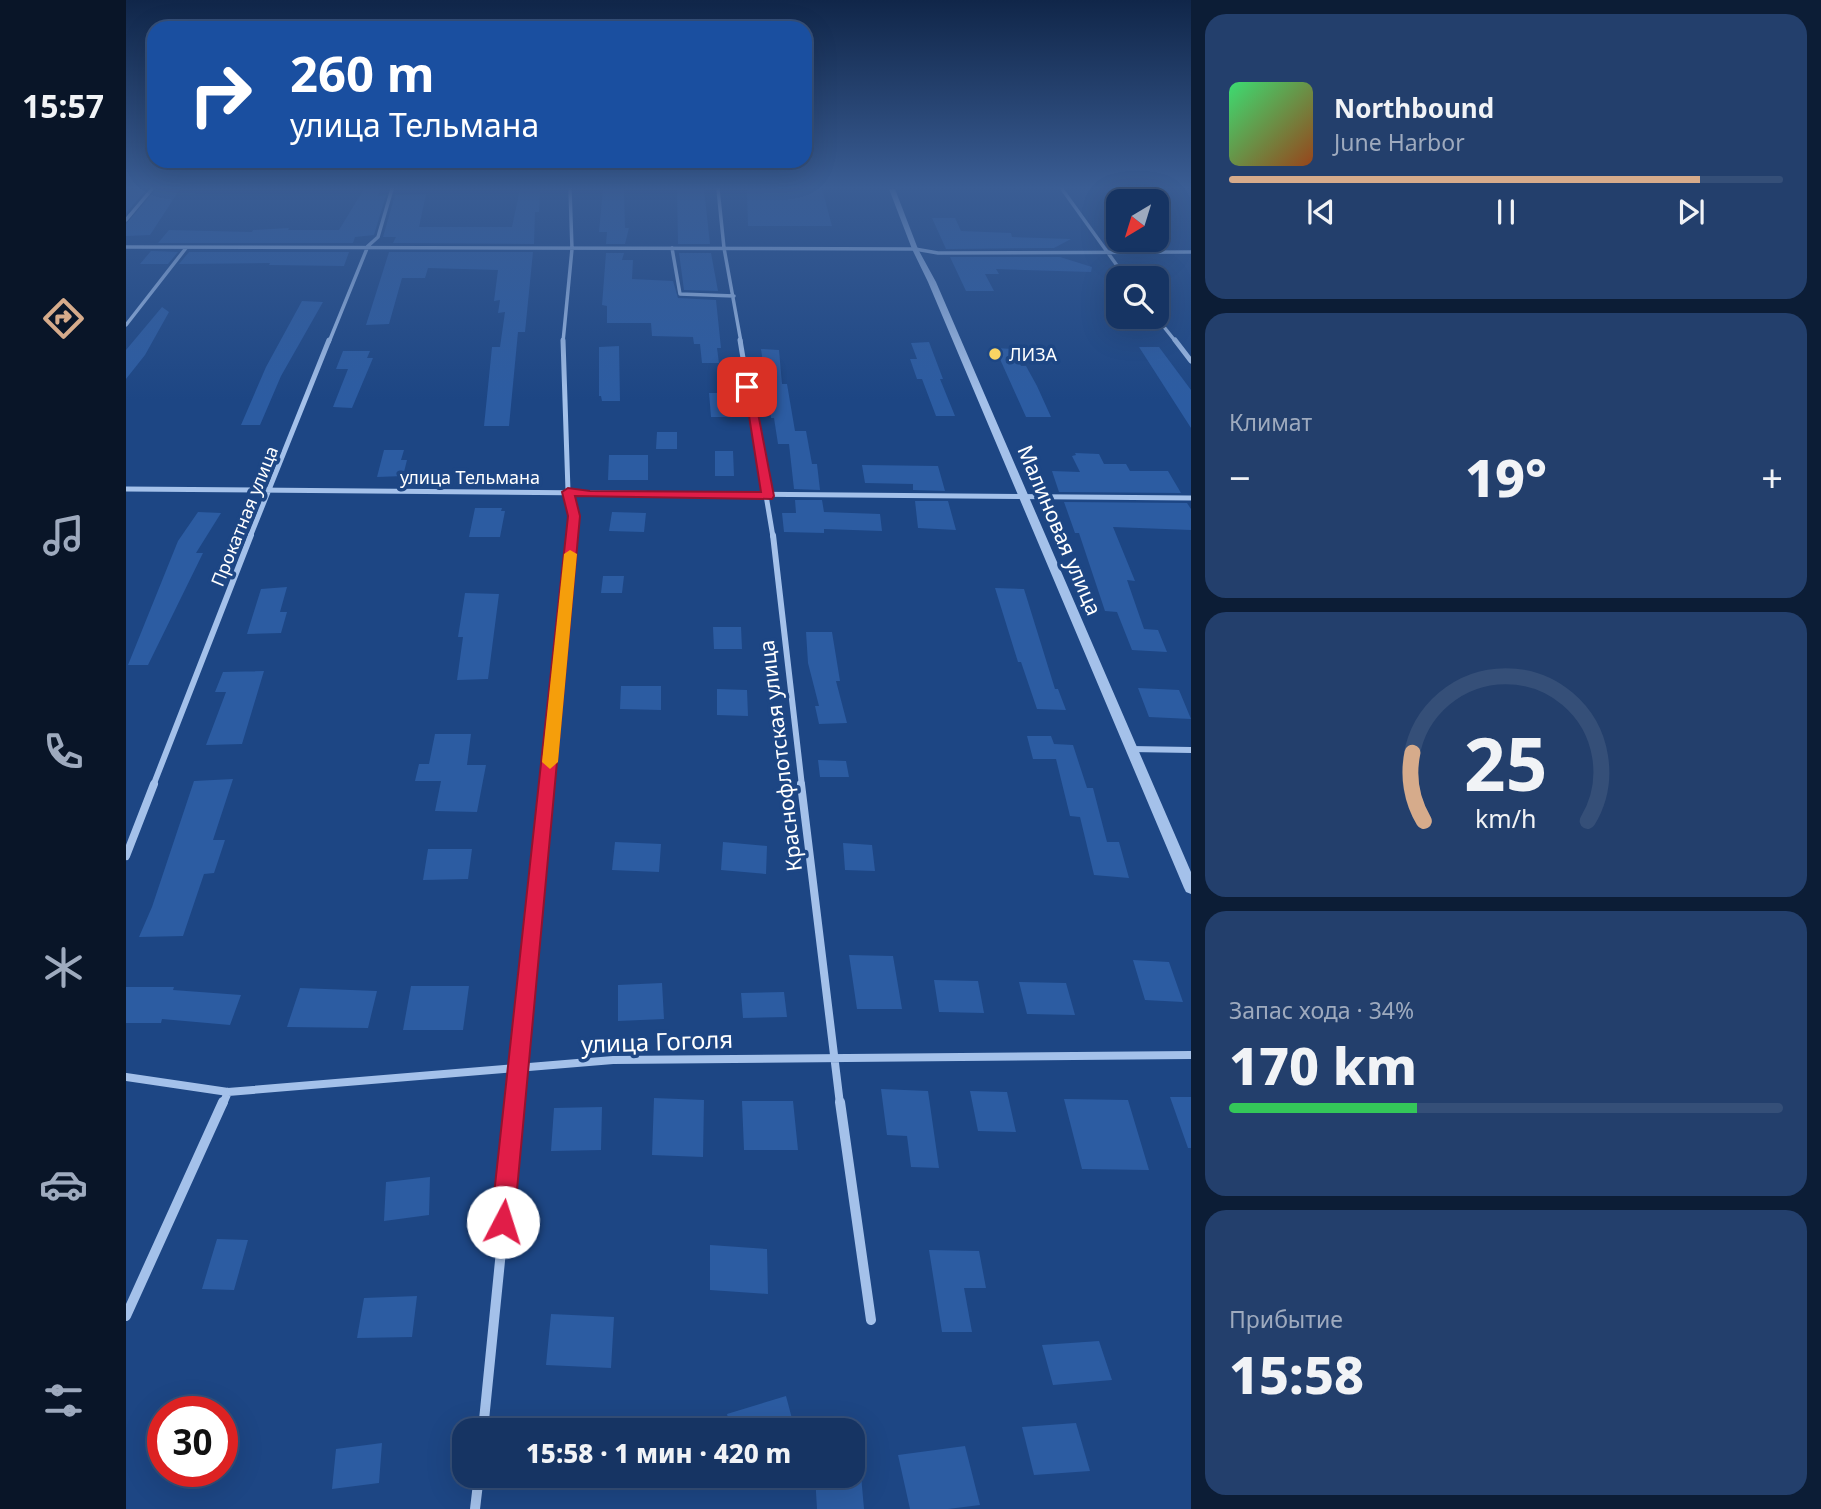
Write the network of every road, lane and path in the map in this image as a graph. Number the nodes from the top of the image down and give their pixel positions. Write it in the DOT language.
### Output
graph roads {
  1 [pos="177,259"];
  2 [pos="363,259"];
  3 [pos="571,259"];
  4 [pos="674,259"];
  5 [pos="726,259"];
  6 [pos="920,259"];
  7 [pos="734,296"];
  8 [pos="126,325"];
  9 [pos="1166,329"];
  10 [pos="1191,361"];
  11 [pos="126,489"];
  12 [pos="268,491"];
  13 [pos="568,492"];
  14 [pos="768,496"];
  15 [pos="1026,498"];
  16 [pos="1191,498"];
  17 [pos="1131,749"];
  18 [pos="1191,750"];
  19 [pos="126,856"];
  20 [pos="1191,888"];
  21 [pos="1191,1055"];
  22 [pos="833,1056"];
  23 [pos="517,1067"];
  24 [pos="126,1077"];
  25 [pos="228,1092"];
  26 [pos="126,1316"];
  27 [pos="871,1320"];
  28 [pos="484,1418"];
  29 [pos="477,1488"];
  30 [pos="475,1509"];
  1 -- 8 [label="street"];
  2 -- 12 [label="street, Прокатная улица"];
  3 -- 13 [label="street"];
  4 -- 7 [label="street"];
  5 -- 7 [label="street, Краснофлотская улица"];
  6 -- 15 [label="street, Малиновая улица"];
  7 -- 14 [label="street, Краснофлотская улица"];
  9 -- 10 [label="street"];
  11 -- 12 [label="street, улица Тельмана"];
  12 -- 13 [label="street, улица Тельмана"];
  12 -- 19 [label="street, Прокатная улица"];
  13 -- 14 [label="street, улица Тельмана"];
  13 -- 23 [label="street"];
  14 -- 15 [label="street, улица Тельмана"];
  14 -- 22 [label="street, Краснофлотская улица"];
  15 -- 16 [label="street, улица Тельмана"];
  15 -- 17 [label="street, Малиновая улица"];
  17 -- 18 [label="street"];
  17 -- 20 [label="street, Малиновая улица"];
  21 -- 22 [label="street, улица Гоголя"];
  22 -- 23 [label="street, улица Гоголя"];
  22 -- 27 [label="street, Краснофлотская улица"];
  23 -- 25 [label="street, улица Гоголя"];
  23 -- 28 [label="street"];
  24 -- 25 [label="street, улица Гоголя"];
  25 -- 26 [label="street"];
  29 -- 30 [label="street"];
}
